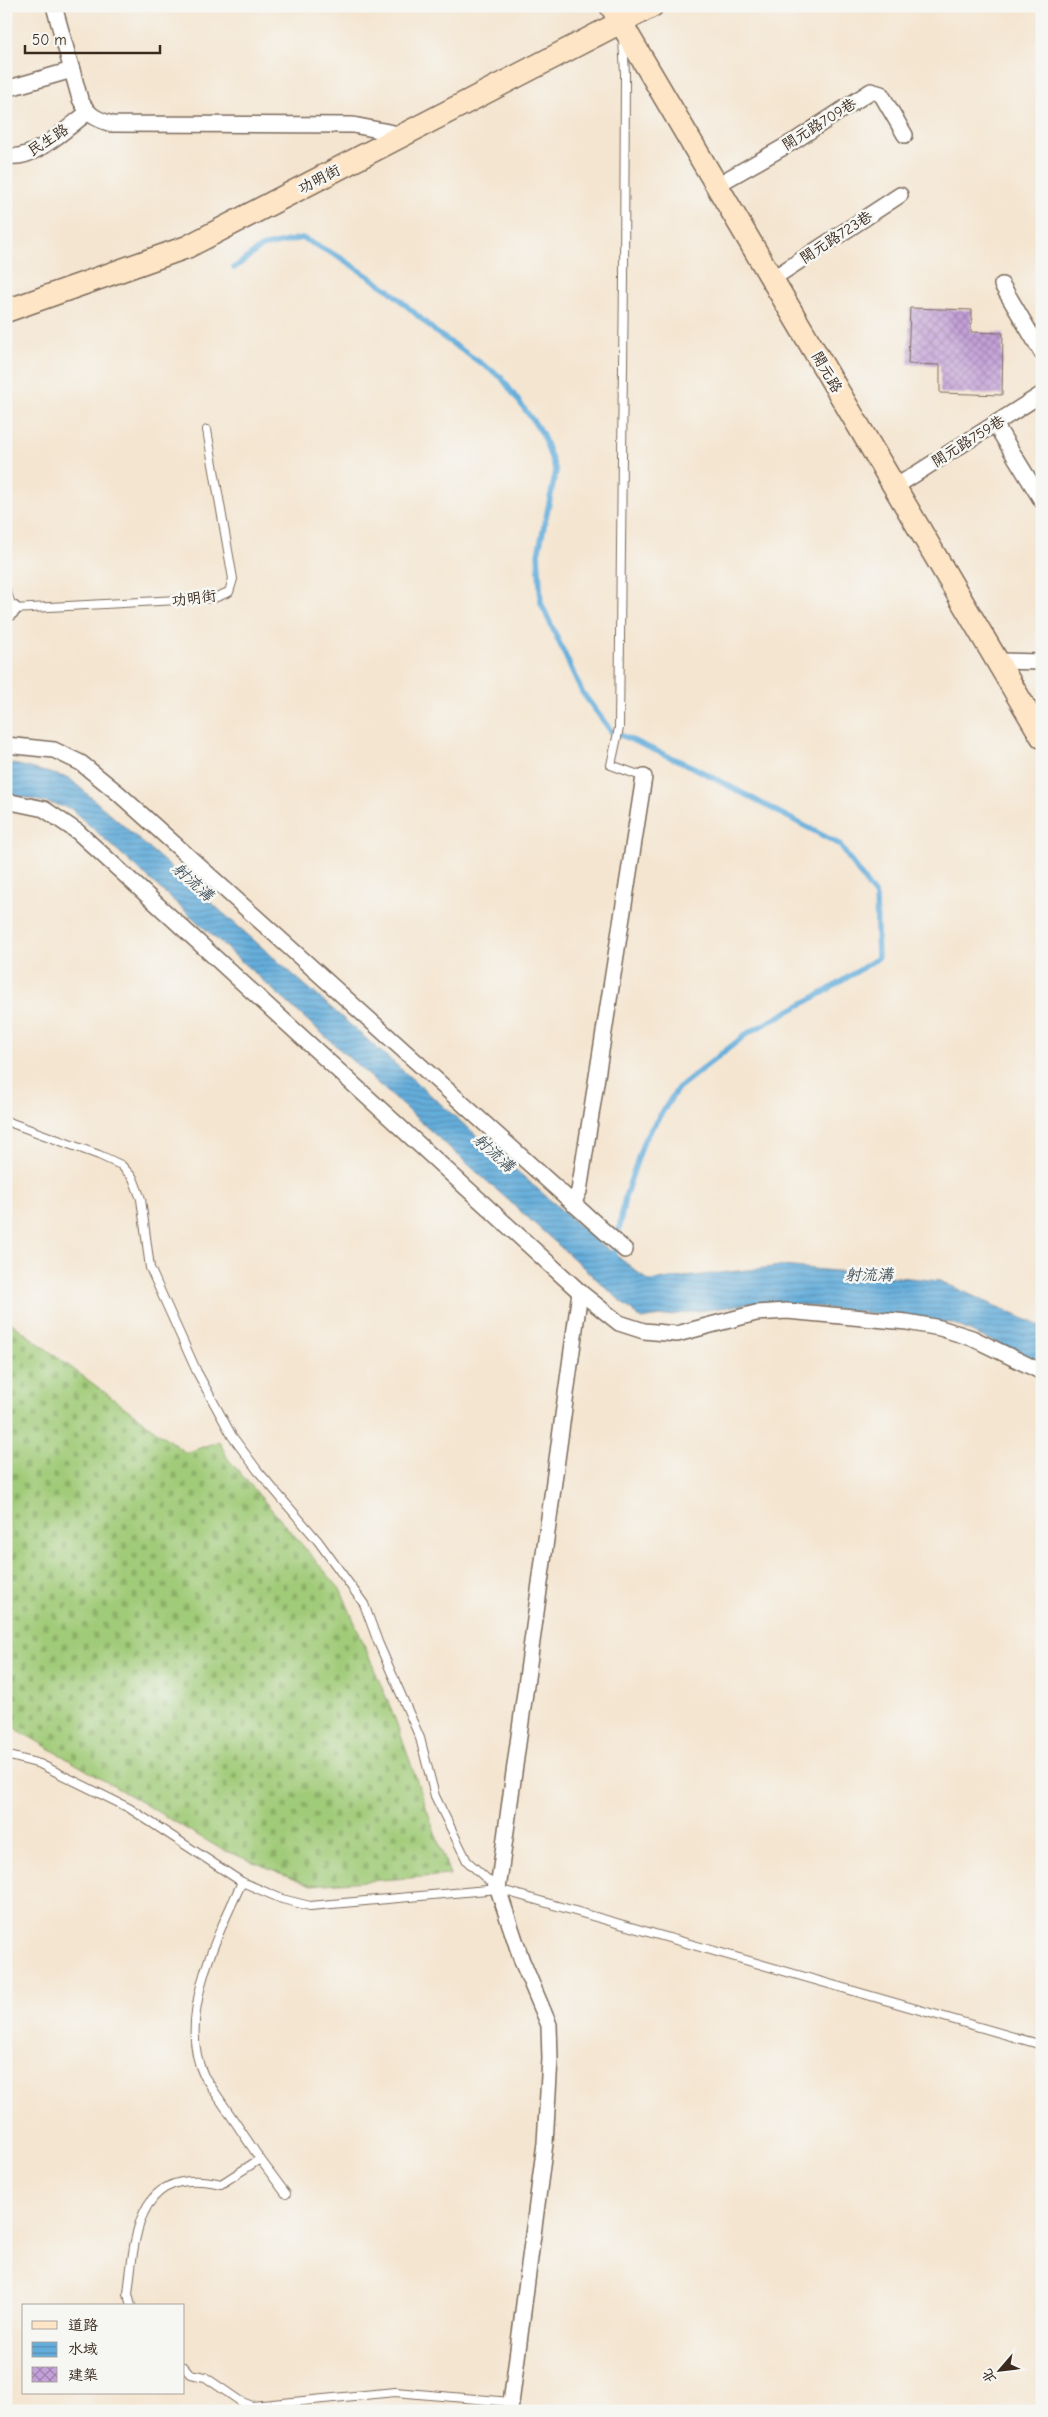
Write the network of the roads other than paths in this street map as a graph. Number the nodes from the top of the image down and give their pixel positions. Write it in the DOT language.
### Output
graph roads {
  1 [pos="54,6"];
  2 [pos="652,6"];
  3 [pos="616,14"];
  4 [pos="72,70"];
  5 [pos="6,89"];
  6 [pos="87,113"];
  7 [pos="905,134"];
  8 [pos="404,135"];
  9 [pos="6,156"];
  10 [pos="717,185"];
  11 [pos="900,195"];
  12 [pos="772,279"];
  13 [pos="1002,285"];
  14 [pos="6,311"];
  15 [pos="1042,353"];
  16 [pos="1042,394"];
  17 [pos="995,424"];
  18 [pos="207,430"];
  19 [pos="895,487"];
  20 [pos="1042,501"];
  21 [pos="6,591"];
  22 [pos="10,612"];
  23 [pos="997,661"];
  24 [pos="1042,662"];
  25 [pos="1042,737"];
  26 [pos="6,745"];
  27 [pos="644,777"];
  28 [pos="6,801"];
  29 [pos="6,1121"];
  30 [pos="573,1204"];
  31 [pos="624,1250"];
  32 [pos="580,1292"];
  33 [pos="1042,1372"];
  34 [pos="6,1754"];
  35 [pos="242,1882"];
  36 [pos="498,1890"];
  37 [pos="1042,2045"];
  38 [pos="260,2158"];
  39 [pos="286,2194"];
  40 [pos="130,2304"];
  41 [pos="185,2368"];
  42 [pos="511,2406"];
  1 -- 4 [label="street"];
  2 -- 3 [label="main road, 功明街"];
  3 -- 8 [label="main road, 功明街"];
  3 -- 10 [label="main road, 開元路"];
  3 -- 27 [label="lane"];
  4 -- 5 [label="street"];
  4 -- 6 [label="street"];
  6 -- 8 [label="street"];
  6 -- 9 [label="street, 民生路"];
  7 -- 10 [label="street, 開元路709巷"];
  8 -- 14 [label="main road, 功明街"];
  10 -- 12 [label="main road, 開元路"];
  11 -- 12 [label="street, 開元路723巷"];
  12 -- 19 [label="main road, 開元路"];
  13 -- 15 [label="street"];
  16 -- 17 [label="street, 開元路759巷"];
  17 -- 19 [label="street, 開元路759巷"];
  17 -- 20 [label="street"];
  18 -- 22 [label="lane, 功明街"];
  19 -- 23 [label="main road, 開元路"];
  21 -- 22 [label="lane, 功明街"];
  23 -- 24 [label="street"];
  23 -- 25 [label="main road, 開元路"];
  26 -- 30 [label="street"];
  27 -- 30 [label="street"];
  28 -- 32 [label="street"];
  29 -- 36 [label="lane"];
  30 -- 31 [label="street"];
  32 -- 33 [label="street"];
  32 -- 36 [label="street"];
  34 -- 35 [label="lane"];
  35 -- 36 [label="lane"];
  35 -- 38 [label="lane"];
  36 -- 37 [label="lane"];
  36 -- 42 [label="street"];
  38 -- 39 [label="lane"];
  38 -- 40 [label="lane"];
  41 -- 42 [label="lane"];
}
